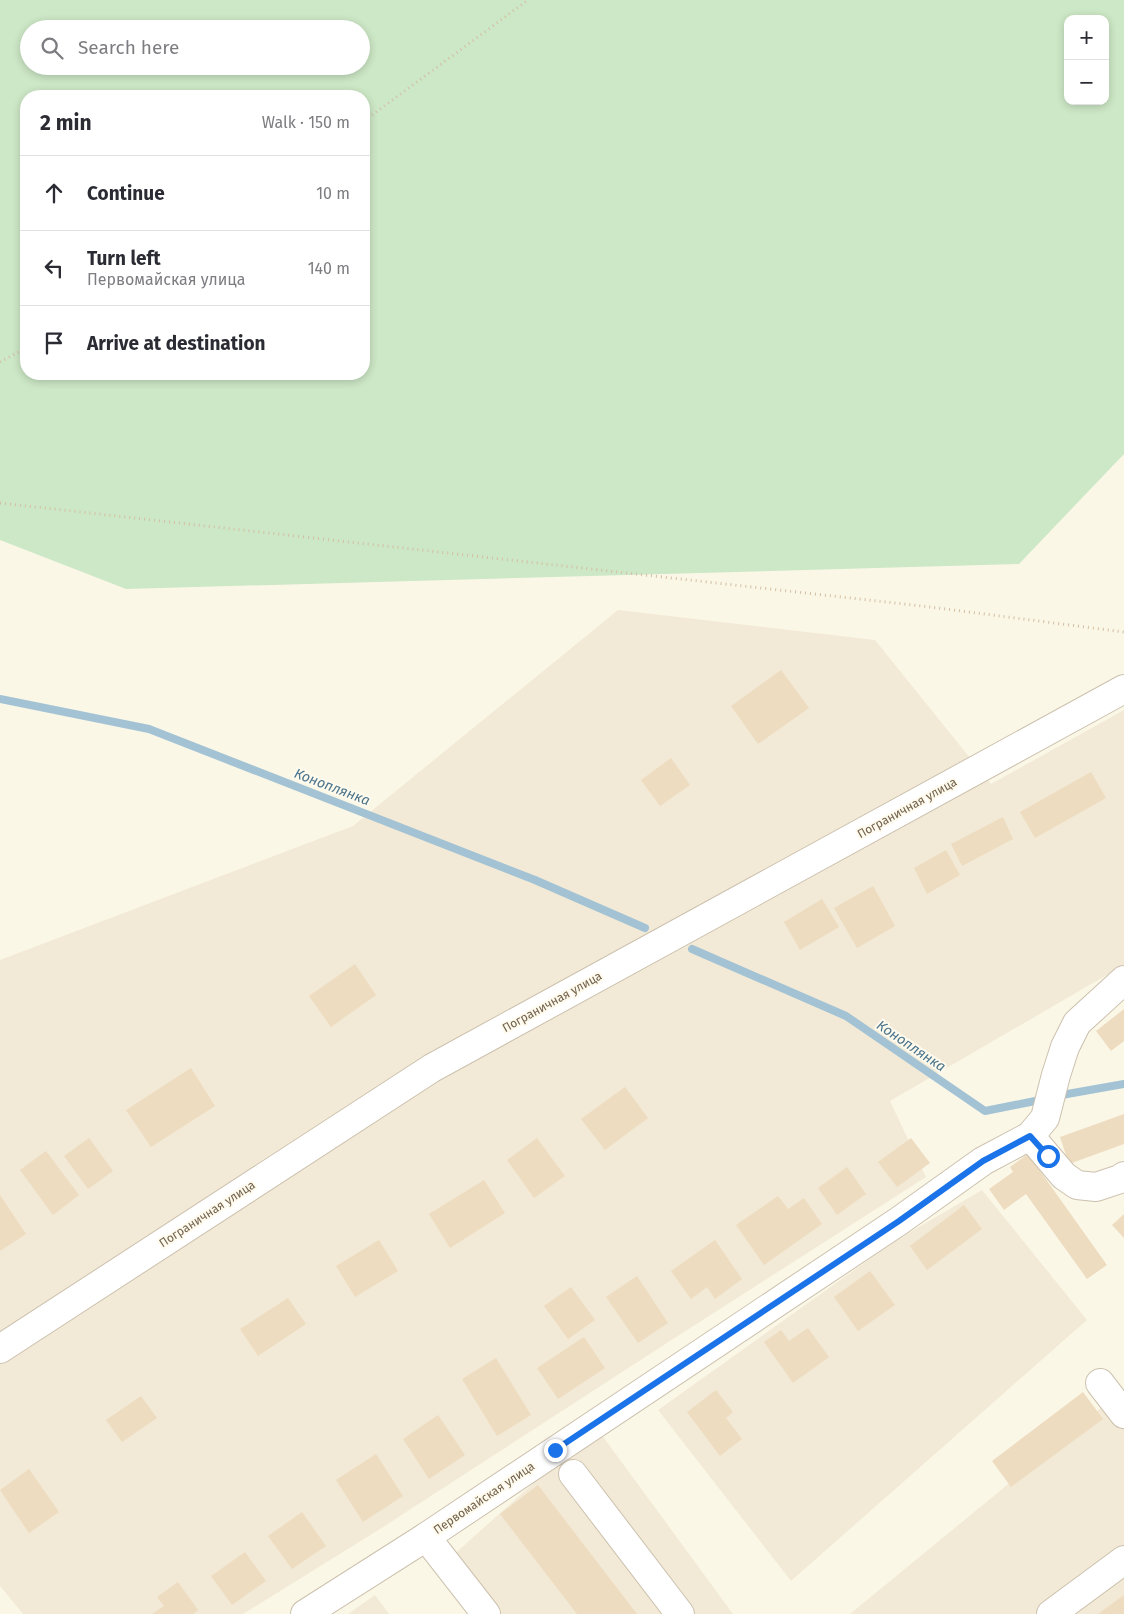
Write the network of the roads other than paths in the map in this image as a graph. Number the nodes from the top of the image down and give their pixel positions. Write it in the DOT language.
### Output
graph roads {
  1 [pos="1124,689"];
  2 [pos="1124,980"];
  3 [pos="1038,1127"];
  4 [pos="1124,1176"];
  5 [pos="0,1349"];
  6 [pos="1100,1383"];
  7 [pos="1124,1414"];
  8 [pos="574,1474"];
  9 [pos="426,1537"];
  10 [pos="1124,1560"];
  11 [pos="305,1614"];
  12 [pos="486,1614"];
  13 [pos="680,1614"];
  14 [pos="1051,1614"];
  1 -- 5 [label="street, Пограничная улица"];
  2 -- 3 [label="street"];
  3 -- 4 [label="street"];
  3 -- 9 [label="street, Первомайская улица"];
  6 -- 7 [label="street"];
  8 -- 13 [label="street"];
  9 -- 11 [label="street, Первомайская улица"];
  9 -- 12 [label="street"];
  10 -- 14 [label="street"];
}
